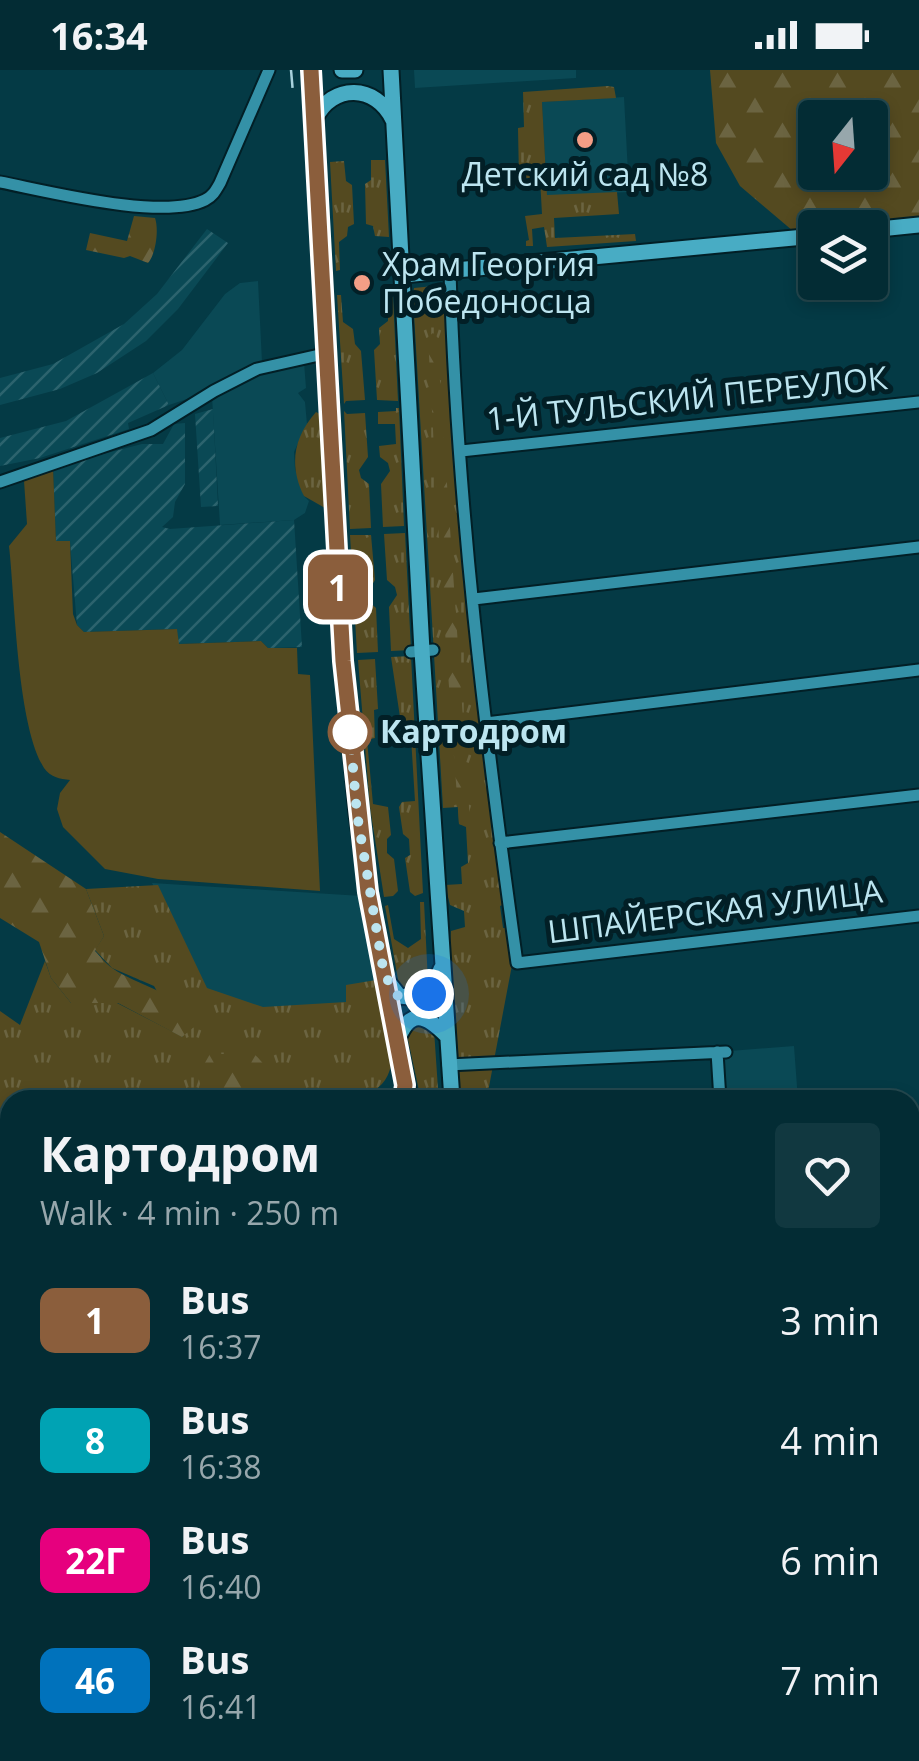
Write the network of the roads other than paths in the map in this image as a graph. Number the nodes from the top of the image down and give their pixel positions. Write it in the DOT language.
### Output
graph roads {
  1 [pos="269,70"];
  2 [pos="311,70"];
  3 [pos="342,70"];
  4 [pos="356,70"];
  5 [pos="391,70"];
  6 [pos="394,123"];
  7 [pos="314,124"];
  8 [pos="0,182"];
  9 [pos="919,226"];
  10 [pos="888,229"];
  11 [pos="798,238"];
  12 [pos="450,272"];
  13 [pos="403,276"];
  14 [pos="328,354"];
  15 [pos="919,402"];
  16 [pos="461,452"];
  17 [pos="0,482"];
  18 [pos="919,547"];
  19 [pos="474,599"];
  20 [pos="919,670"];
  21 [pos="486,723"];
  22 [pos="919,795"];
  23 [pos="500,843"];
  24 [pos="919,916"];
  25 [pos="442,966"];
  26 [pos="384,974"];
  27 [pos="446,1034"];
  28 [pos="397,1041"];
  29 [pos="448,1065"];
  30 [pos="405,1090"];
  31 [pos="450,1090"];
  32 [pos="720,1090"];
  1 -- 8 [label="street"];
  2 -- 7 [label="main road"];
  3 -- 4 [label="main road"];
  5 -- 6 [label="main road"];
  6 -- 7 [label="main road"];
  6 -- 13 [label="main road"];
  7 -- 14 [label="main road"];
  9 -- 10 [label="main road"];
  11 -- 12 [label="main road"];
  12 -- 13 [label="main road"];
  12 -- 16 [label="street"];
  13 -- 25 [label="main road"];
  14 -- 17 [label="street"];
  14 -- 26 [label="main road"];
  15 -- 16 [label="street, 1-Й ТУЛЬСКИЙ ПЕРЕУЛОК"];
  16 -- 19 [label="street"];
  18 -- 19 [label="street"];
  19 -- 21 [label="street"];
  20 -- 21 [label="street"];
  21 -- 23 [label="street"];
  22 -- 23 [label="street"];
  23 -- 24 [label="street, ШПАЙЕРСКАЯ УЛИЦА"];
  25 -- 26 [label="main road"];
  25 -- 27 [label="main road"];
  26 -- 28 [label="main road"];
  27 -- 28 [label="main road"];
  27 -- 29 [label="main road"];
  28 -- 30 [label="main road"];
  29 -- 31 [label="main road"];
  29 -- 32 [label="street"];
}
